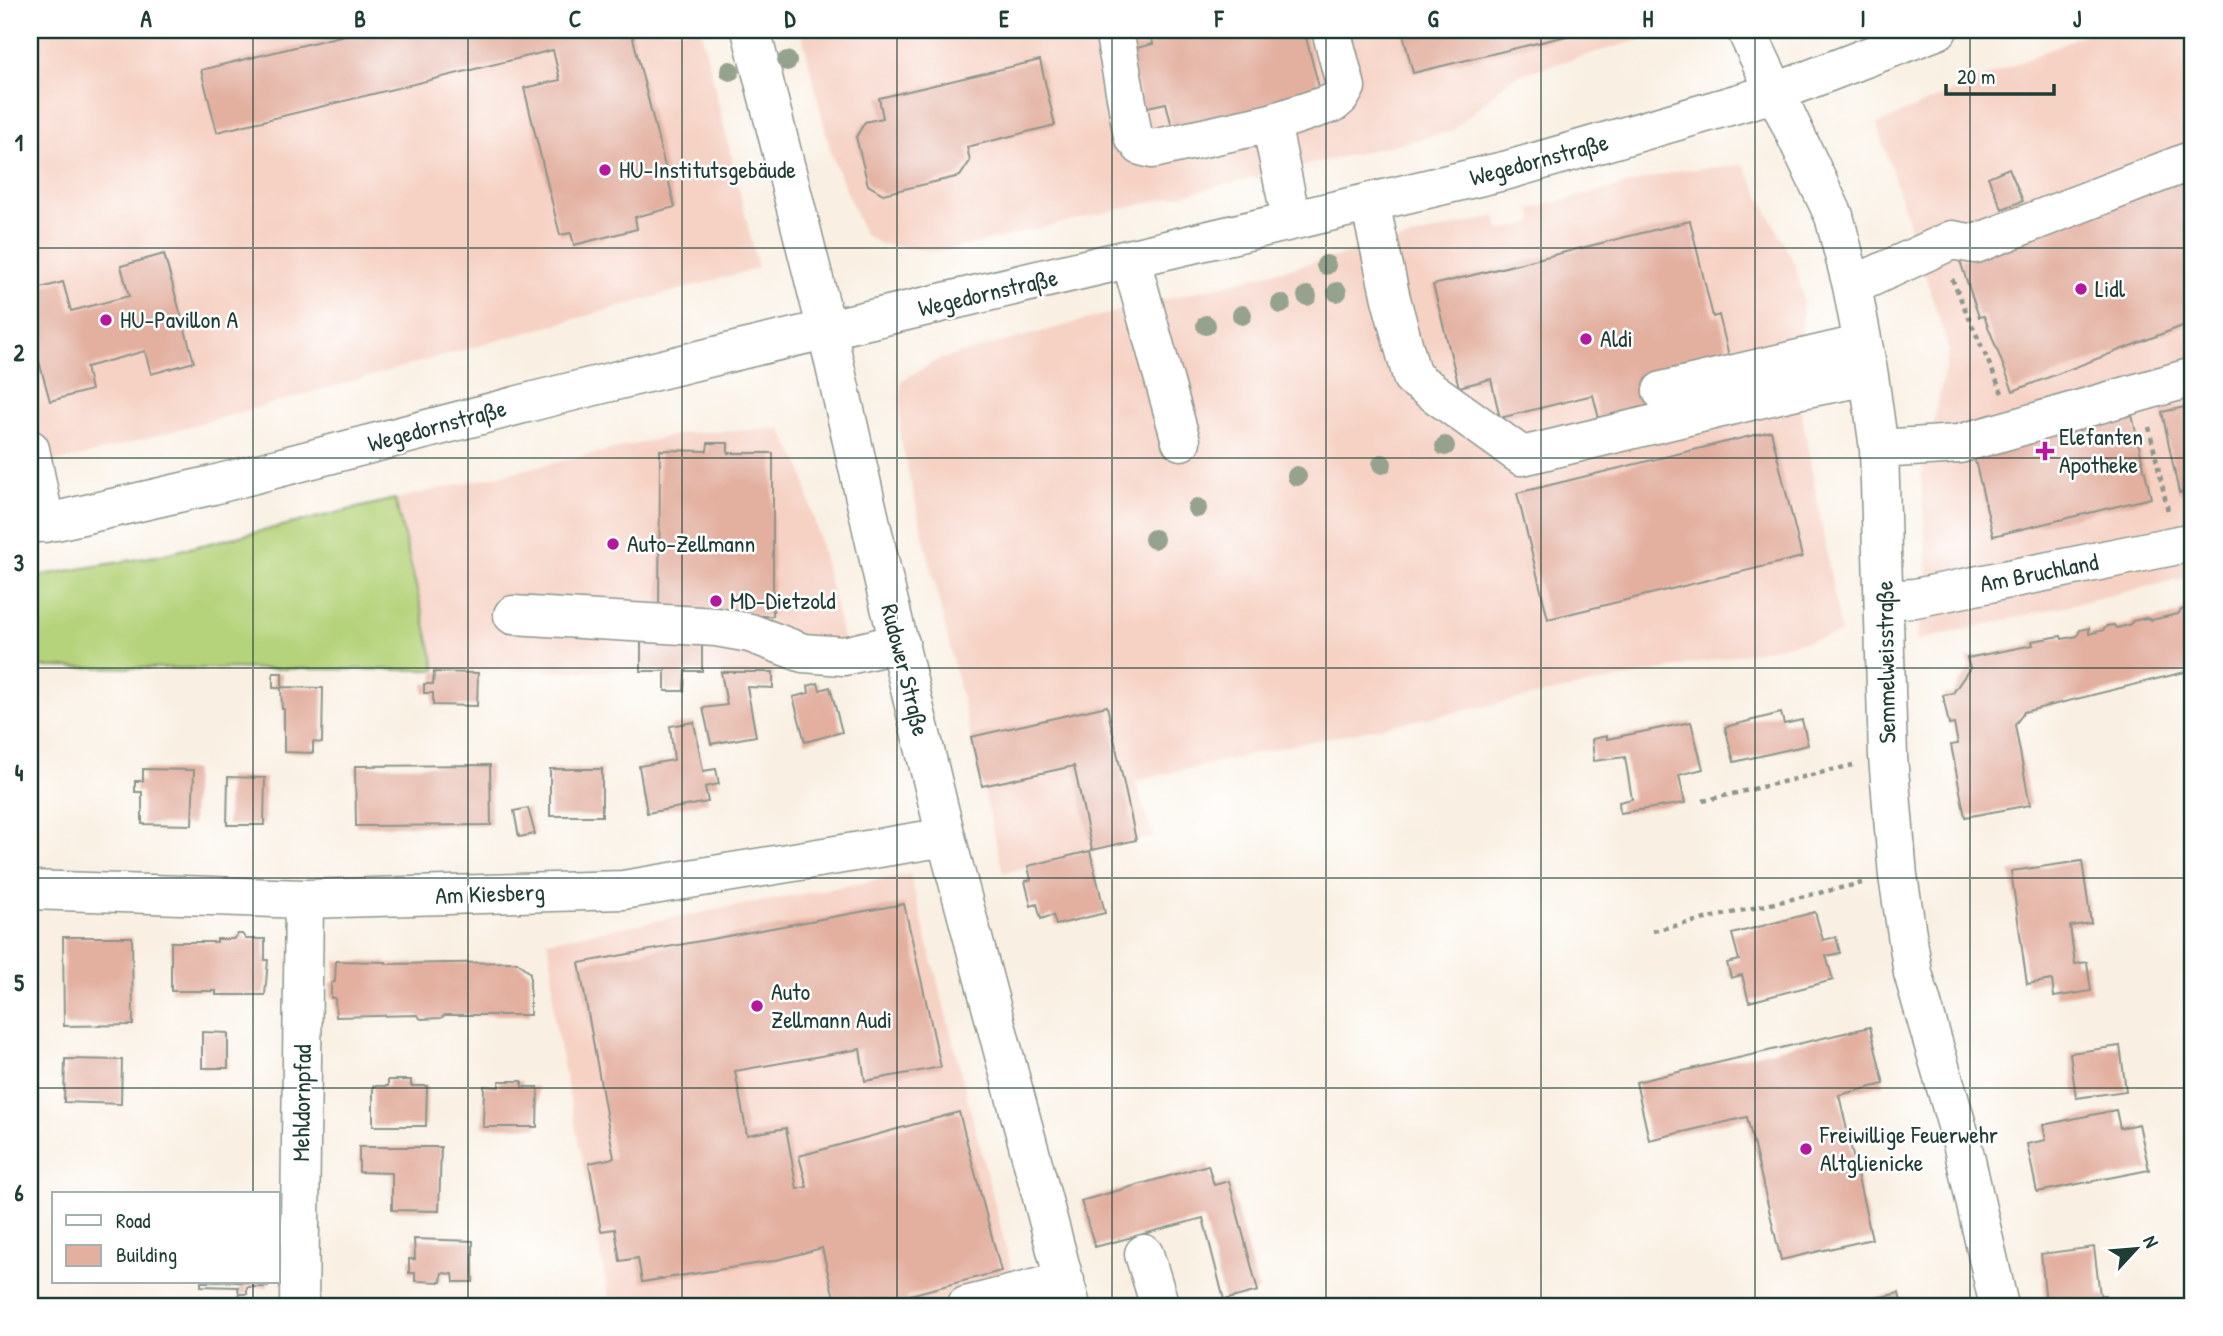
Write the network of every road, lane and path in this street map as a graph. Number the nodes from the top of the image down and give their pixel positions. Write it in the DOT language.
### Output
graph roads {
  1 [pos="751,30"];
  2 [pos="1114,30"];
  3 [pos="1331,30"];
  4 [pos="1746,30"];
  5 [pos="1938,30"];
  6 [pos="1774,93"];
  7 [pos="1271,123"];
  8 [pos="2193,160"];
  9 [pos="1370,203"];
  10 [pos="1291,219"];
  11 [pos="1958,240"];
  12 [pos="1131,260"];
  13 [pos="1852,286"];
  14 [pos="827,331"];
  15 [pos="1866,360"];
  16 [pos="2193,377"];
  17 [pos="1662,391"];
  18 [pos="2140,392"];
  19 [pos="2017,427"];
  20 [pos="1181,441"];
  21 [pos="30,449"];
  22 [pos="1879,449"];
  23 [pos="38,523"];
  24 [pos="2185,544"];
  25 [pos="1885,600"];
  26 [pos="513,615"];
  27 [pos="900,643"];
  28 [pos="1888,757"];
  29 [pos="1703,801"];
  30 [pos="946,837"];
  31 [pos="1853,885"];
  32 [pos="30,890"];
  33 [pos="304,899"];
  34 [pos="1653,931"];
  35 [pos="1144,1254"];
  36 [pos="1068,1294"];
  37 [pos="299,1306"];
  38 [pos="966,1306"];
  39 [pos="1160,1306"];
  40 [pos="1999,1306"];
  1 -- 14 [label="street, Rudower Straße"];
  2 -- 7 [label="street"];
  3 -- 7 [label="street"];
  4 -- 6 [label="street, Semmelweisstraße"];
  5 -- 6 [label="street, Wegedornstraße"];
  6 -- 9 [label="street, Wegedornstraße"];
  6 -- 13 [label="street, Semmelweisstraße"];
  7 -- 10 [label="street"];
  8 -- 11 [label="street"];
  9 -- 10 [label="street, Wegedornstraße"];
  9 -- 15 [label="street"];
  10 -- 12 [label="street, Wegedornstraße"];
  11 -- 13 [label="street"];
  11 -- 19 [label="path"];
  12 -- 14 [label="street, Wegedornstraße"];
  12 -- 20 [label="street"];
  13 -- 15 [label="street, Semmelweisstraße"];
  14 -- 23 [label="street, Wegedornstraße"];
  14 -- 27 [label="street, Rudower Straße"];
  15 -- 17 [label="street"];
  15 -- 22 [label="street, Semmelweisstraße"];
  16 -- 18 [label="street"];
  18 -- 19 [label="street"];
  18 -- 24 [label="path"];
  19 -- 22 [label="street"];
  21 -- 23 [label="street"];
  22 -- 25 [label="street, Semmelweisstraße"];
  24 -- 25 [label="street, Am Bruchland"];
  25 -- 28 [label="street, Semmelweisstraße"];
  26 -- 27 [label="street"];
  27 -- 30 [label="street, Rudower Straße"];
  28 -- 29 [label="path"];
  28 -- 40 [label="street, Semmelweisstraße"];
  30 -- 33 [label="street, Am Kiesberg"];
  30 -- 36 [label="street, Rudower Straße"];
  31 -- 34 [label="path"];
  32 -- 33 [label="street, Am Kiesberg"];
  33 -- 37 [label="street, Mehldornpfad"];
  35 -- 39 [label="street"];
  36 -- 38 [label="street"];
}
